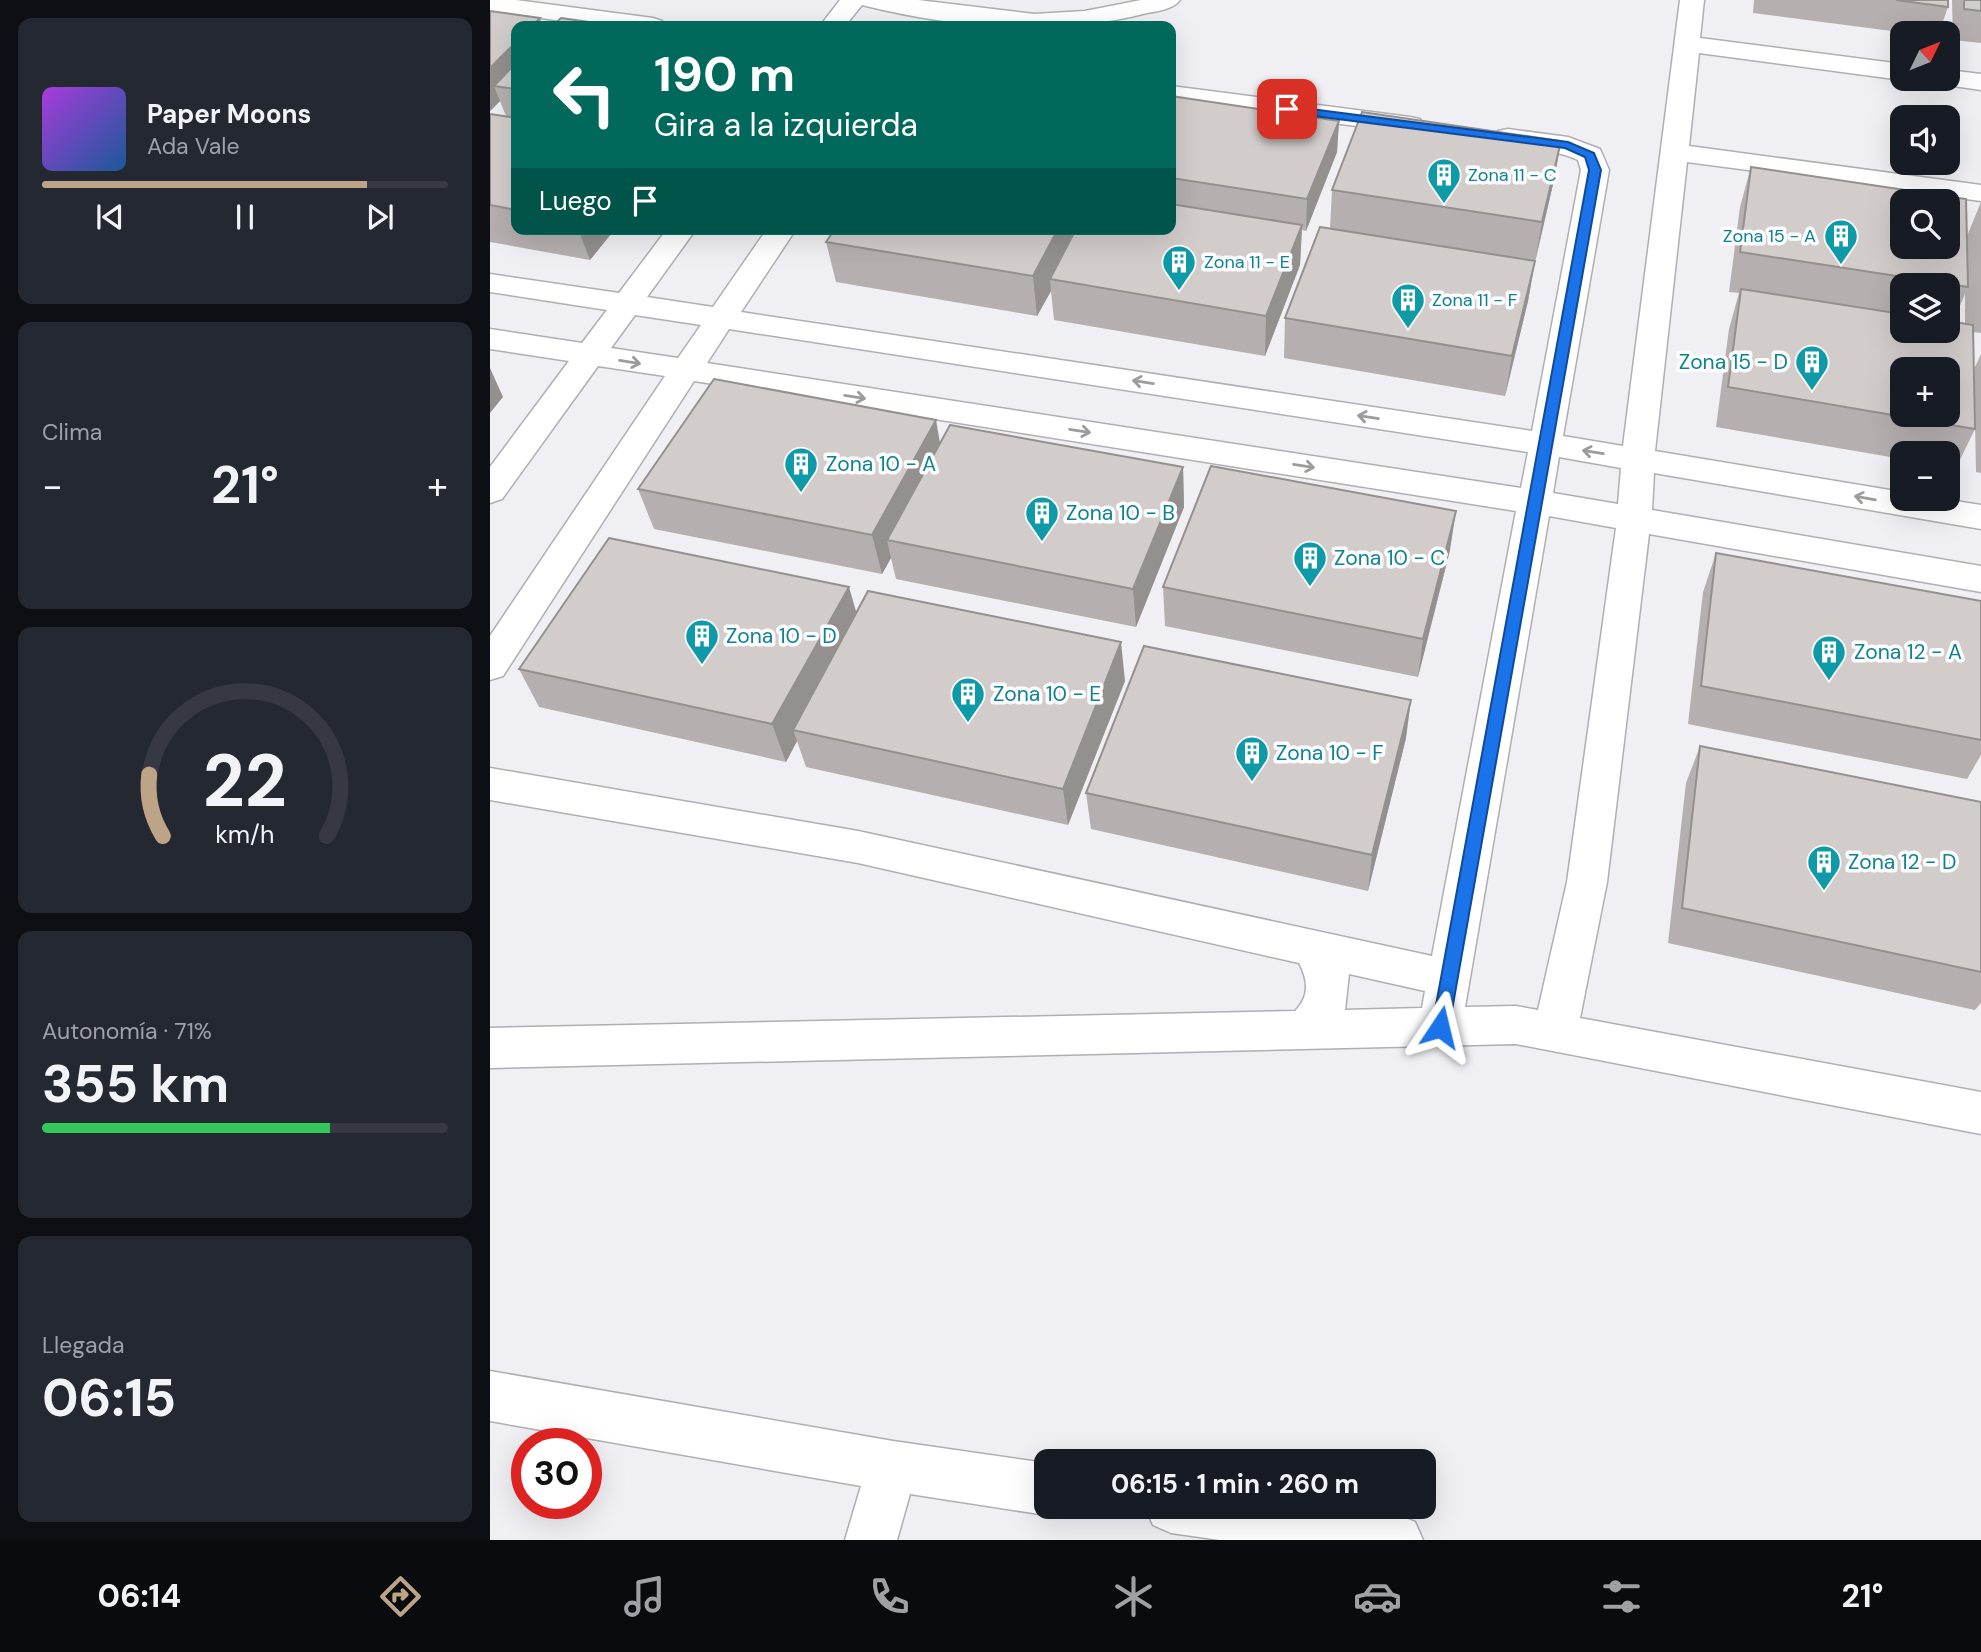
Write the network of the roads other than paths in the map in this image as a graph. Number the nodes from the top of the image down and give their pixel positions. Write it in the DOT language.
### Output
graph roads {
  1 [pos="853,0"];
  2 [pos="870,0"];
  3 [pos="1168,0"];
  4 [pos="1692,0"];
  5 [pos="490,4"];
  6 [pos="931,12"];
  7 [pos="616,21"];
  8 [pos="836,21"];
  9 [pos="1687,44"];
  10 [pos="1890,70"];
  11 [pos="1960,79"];
  12 [pos="1981,82"];
  13 [pos="1176,95"];
  14 [pos="1434,128"];
  15 [pos="1488,135"];
  16 [pos="1674,152"];
  17 [pos="1981,193"];
  18 [pos="678,235"];
  19 [pos="778,235"];
  20 [pos="490,282"];
  21 [pos="627,304"];
  22 [pos="722,317"];
  23 [pos="490,340"];
  24 [pos="589,356"];
  25 [pos="685,370"];
  26 [pos="1546,444"];
  27 [pos="1638,459"];
  28 [pos="490,491"];
  29 [pos="1535,502"];
  30 [pos="1981,517"];
  31 [pos="1634,519"];
  32 [pos="1981,579"];
  33 [pos="490,666"];
  34 [pos="490,783"];
  35 [pos="1313,949"];
  36 [pos="1449,978"];
  37 [pos="1440,1027"];
  38 [pos="1306,1029"];
  39 [pos="1555,1032"];
  40 [pos="490,1048"];
  41 [pos="1981,1113"];
  42 [pos="490,1396"];
  43 [pos="892,1466"];
  44 [pos="1034,1487"];
  45 [pos="1253,1519"];
  46 [pos="871,1540"];
  47 [pos="1396,1540"];
  1 -- 8 [label="street"];
  2 -- 6 [label="street"];
  3 -- 6 [label="street"];
  4 -- 9 [label="street"];
  5 -- 7 [label="street"];
  9 -- 10 [label="street"];
  9 -- 16 [label="street"];
  11 -- 12 [label="street"];
  13 -- 14 [label="street"];
  15 -- 26 [label="street"];
  16 -- 17 [label="street"];
  16 -- 27 [label="street"];
  18 -- 21 [label="street"];
  19 -- 22 [label="street"];
  20 -- 21 [label="street"];
  21 -- 22 [label="street"];
  21 -- 24 [label="street"];
  22 -- 25 [label="street"];
  26 -- 22 [label="street, one-way"];
  23 -- 24 [label="street"];
  24 -- 25 [label="street, one-way"];
  24 -- 28 [label="street"];
  25 -- 29 [label="street, one-way"];
  25 -- 33 [label="street"];
  27 -- 26 [label="street, one-way"];
  26 -- 29 [label="street"];
  30 -- 27 [label="street, one-way"];
  27 -- 31 [label="street"];
  29 -- 31 [label="street"];
  29 -- 36 [label="street"];
  31 -- 32 [label="street"];
  31 -- 39 [label="street"];
  34 -- 35 [label="street"];
  35 -- 36 [label="street"];
  35 -- 38 [label="street"];
  36 -- 37 [label="street"];
  37 -- 38 [label="street"];
  37 -- 39 [label="street"];
  38 -- 40 [label="street"];
  39 -- 41 [label="street"];
  42 -- 43 [label="street"];
  43 -- 44 [label="street"];
  43 -- 46 [label="street"];
  45 -- 47 [label="street"];
}
